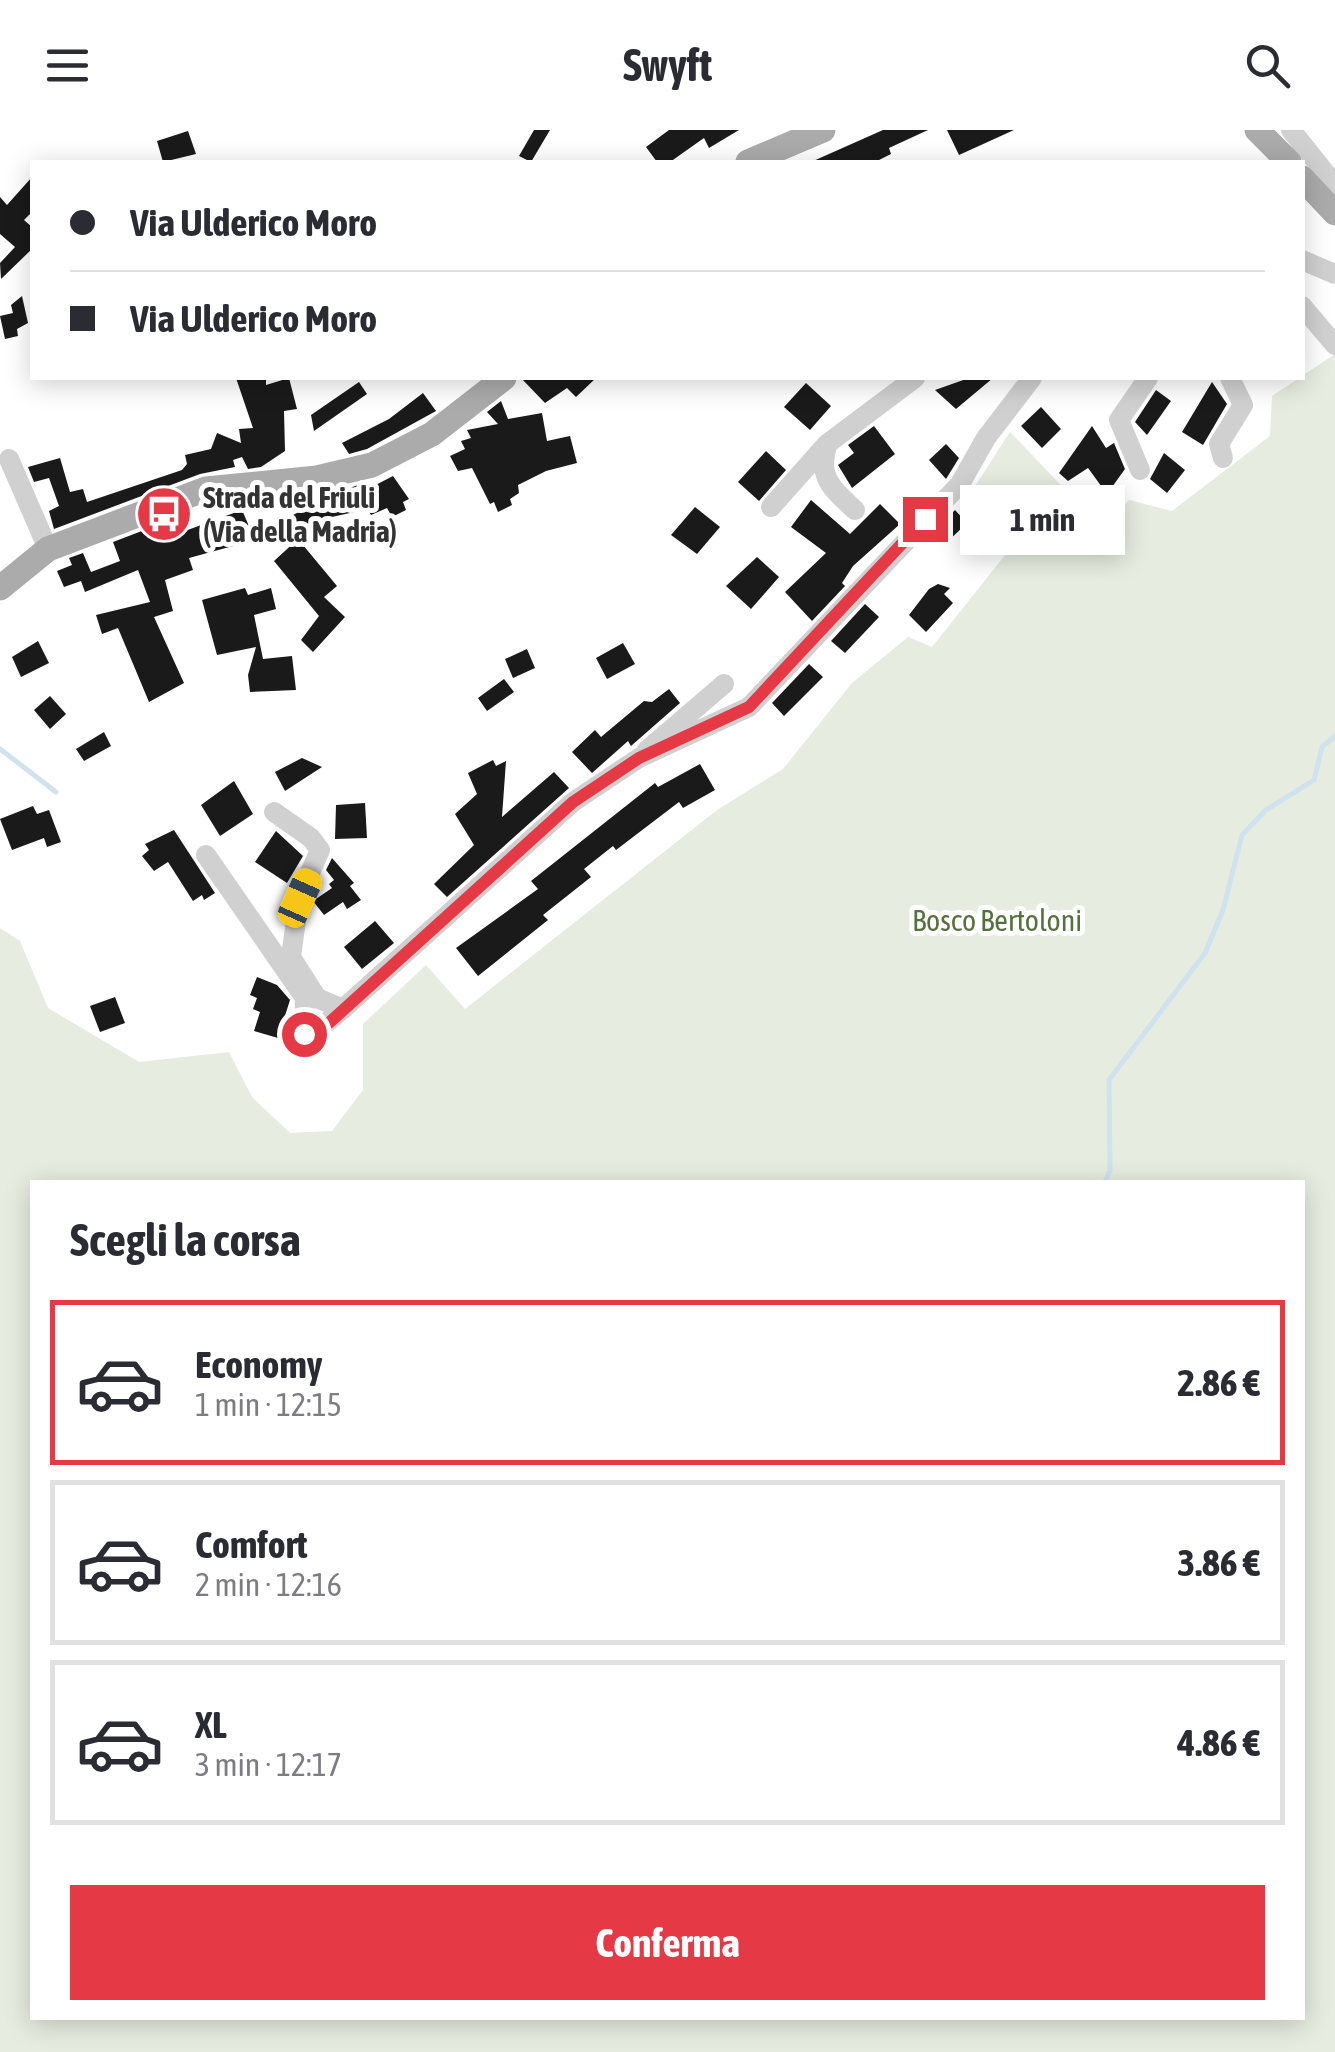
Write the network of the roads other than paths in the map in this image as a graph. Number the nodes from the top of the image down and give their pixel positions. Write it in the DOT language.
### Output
graph roads {
  1 [pos="824,130"];
  2 [pos="1257,130"];
  3 [pos="1291,130"];
  4 [pos="753,160"];
  5 [pos="1286,160"];
  6 [pos="1305,180"];
  7 [pos="1335,204"];
  8 [pos="1305,261"];
  9 [pos="1335,274"];
  10 [pos="1305,310"];
  11 [pos="1335,345"];
  12 [pos="501,380"];
  13 [pos="913,380"];
  14 [pos="1030,380"];
  15 [pos="1147,380"];
  16 [pos="1231,380"];
  17 [pos="827,444"];
  18 [pos="1223,458"];
  19 [pos="9,459"];
  20 [pos="1140,470"];
  21 [pos="771,507"];
  22 [pos="855,510"];
  23 [pos="48,549"];
  24 [pos="0,588"];
  25 [pos="724,684"];
  26 [pos="639,758"];
  27 [pos="274,812"];
  28 [pos="206,855"];
  29 [pos="343,1008"];
  1 -- 4 [label="main road"];
  2 -- 5 [label="main road"];
  3 -- 7 [label="street"];
  6 -- 7 [label="main road"];
  8 -- 9 [label="street"];
  10 -- 11 [label="street"];
  12 -- 23 [label="main road"];
  13 -- 17 [label="street"];
  14 -- 26 [label="street"];
  15 -- 20 [label="street"];
  16 -- 18 [label="street"];
  17 -- 21 [label="street"];
  17 -- 22 [label="street"];
  19 -- 23 [label="street"];
  23 -- 24 [label="main road"];
  25 -- 26 [label="street"];
  26 -- 29 [label="street"];
  27 -- 29 [label="street"];
  28 -- 29 [label="street"];
}
